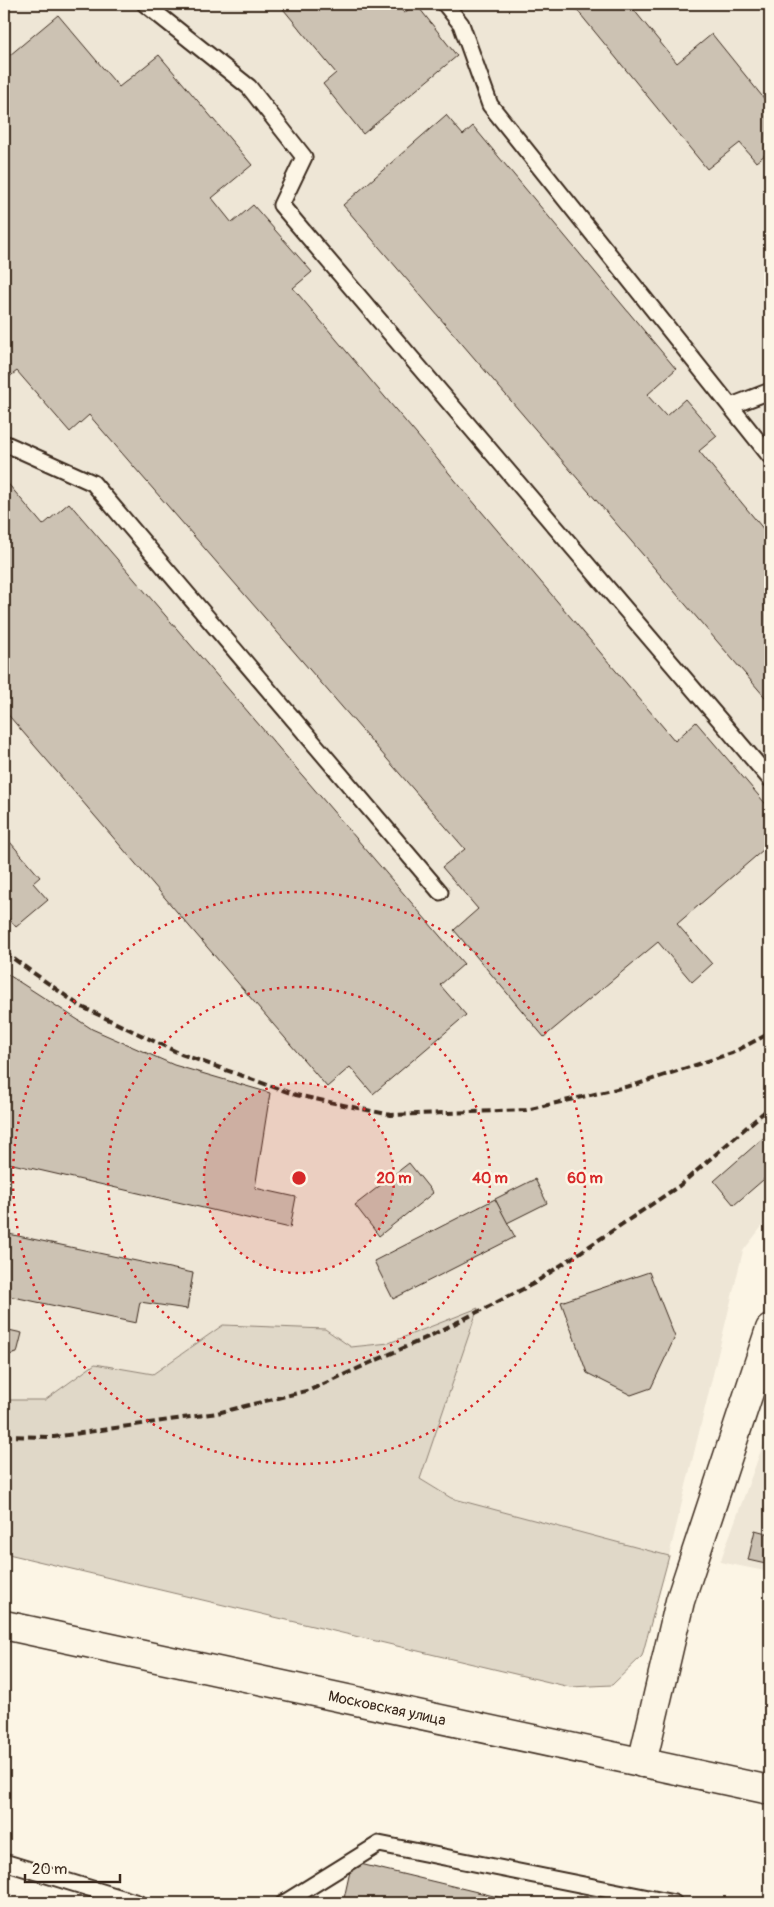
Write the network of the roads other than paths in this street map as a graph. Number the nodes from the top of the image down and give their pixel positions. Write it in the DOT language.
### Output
graph roads {
  1 [pos="145,4"];
  2 [pos="445,4"];
  3 [pos="770,391"];
  4 [pos="730,406"];
  5 [pos="4,443"];
  6 [pos="770,456"];
  7 [pos="770,779"];
  8 [pos="440,892"];
  9 [pos="770,1329"];
  10 [pos="4,1625"];
  11 [pos="642,1763"];
  12 [pos="770,1790"];
  13 [pos="4,1862"];
  14 [pos="138,1903"];
  15 [pos="284,1903"];
  16 [pos="674,1903"];
  1 -- 7 [label="lane"];
  2 -- 4 [label="lane"];
  3 -- 4 [label="lane"];
  4 -- 6 [label="lane"];
  5 -- 8 [label="lane"];
  9 -- 11 [label="main road"];
  10 -- 11 [label="main road, Московская улица"];
  11 -- 12 [label="main road, Московская улица"];
  13 -- 14 [label="lane"];
  15 -- 16 [label="lane"];
}
